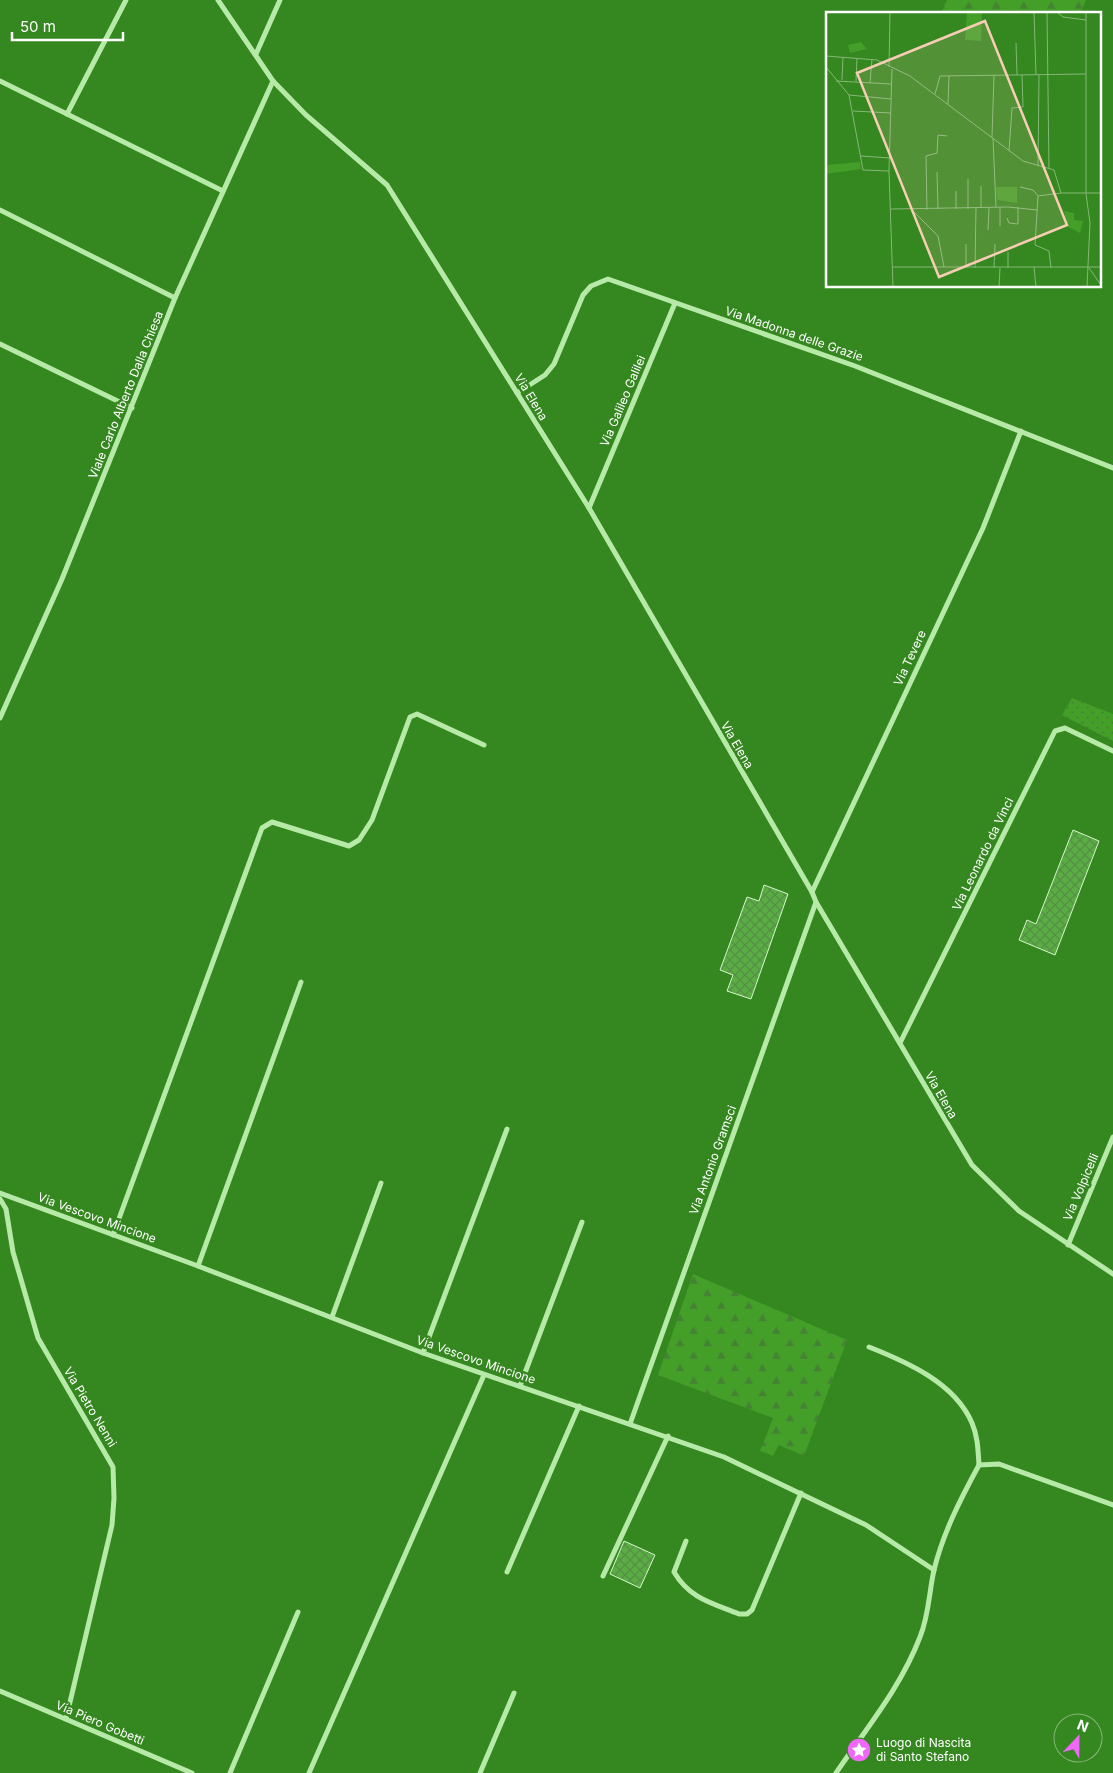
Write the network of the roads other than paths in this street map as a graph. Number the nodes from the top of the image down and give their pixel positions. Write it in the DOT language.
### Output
graph roads {
  1 [pos="126,0"];
  2 [pos="218,0"];
  3 [pos="280,0"];
  4 [pos="256,54"];
  5 [pos="0,81"];
  6 [pos="273,81"];
  7 [pos="67,114"];
  8 [pos="223,191"];
  9 [pos="0,210"];
  10 [pos="175,298"];
  11 [pos="675,302"];
  12 [pos="0,344"];
  13 [pos="517,393"];
  14 [pos="132,408"];
  15 [pos="1021,432"];
  16 [pos="1113,468"];
  17 [pos="589,508"];
  18 [pos="0,718"];
  19 [pos="484,745"];
  20 [pos="1113,751"];
  21 [pos="812,892"];
  22 [pos="816,902"];
  23 [pos="301,982"];
  24 [pos="900,1043"];
  25 [pos="506,1129"];
  26 [pos="1113,1137"];
  27 [pos="381,1183"];
  28 [pos="0,1193"];
  29 [pos="0,1199"];
  30 [pos="582,1222"];
  31 [pos="113,1235"];
  32 [pos="1068,1244"];
  33 [pos="198,1266"];
  34 [pos="1113,1274"];
  35 [pos="332,1317"];
  36 [pos="869,1347"];
  37 [pos="423,1353"];
  38 [pos="484,1375"];
  39 [pos="520,1386"];
  40 [pos="579,1406"];
  41 [pos="630,1424"];
  42 [pos="668,1436"];
  43 [pos="979,1465"];
  44 [pos="801,1493"];
  45 [pos="1113,1505"];
  46 [pos="686,1541"];
  47 [pos="934,1570"];
  48 [pos="507,1572"];
  49 [pos="603,1576"];
  50 [pos="298,1612"];
  51 [pos="0,1691"];
  52 [pos="514,1693"];
  53 [pos="66,1719"];
  54 [pos="192,1773"];
  55 [pos="230,1773"];
  56 [pos="309,1773"];
  57 [pos="480,1773"];
  58 [pos="836,1773"];
  1 -- 7 [label="street"];
  2 -- 4 [label="street"];
  3 -- 4 [label="street"];
  4 -- 6 [label="street"];
  5 -- 7 [label="street"];
  6 -- 8 [label="street, Viale Carlo Alberto Dalla Chiesa"];
  6 -- 13 [label="street, Via Elena"];
  7 -- 8 [label="street"];
  8 -- 10 [label="street, Viale Carlo Alberto Dalla Chiesa"];
  9 -- 10 [label="street"];
  10 -- 14 [label="street, Viale Carlo Alberto Dalla Chiesa"];
  11 -- 13 [label="street, Via Madonna delle Grazie"];
  11 -- 15 [label="street, Via Madonna delle Grazie"];
  11 -- 17 [label="street, Via Galileo Galilei"];
  12 -- 14 [label="street"];
  13 -- 17 [label="street, Via Elena"];
  14 -- 18 [label="street, Viale Carlo Alberto Dalla Chiesa"];
  15 -- 16 [label="street, Via Madonna delle Grazie"];
  15 -- 21 [label="street, Via Tevere"];
  17 -- 21 [label="street, Via Elena"];
  19 -- 31 [label="street"];
  20 -- 24 [label="street, Via Leonardo da Vinci"];
  21 -- 22 [label="street, Via Elena"];
  22 -- 24 [label="street, Via Elena"];
  22 -- 41 [label="street, Via Antonio Gramsci"];
  23 -- 33 [label="street"];
  24 -- 32 [label="street, Via Elena"];
  25 -- 37 [label="street"];
  26 -- 32 [label="street, Via Volpicelli"];
  27 -- 35 [label="street"];
  28 -- 31 [label="street, Via Vescovo Mincione"];
  29 -- 53 [label="street, Via Pietro Nenni"];
  30 -- 39 [label="street"];
  31 -- 33 [label="street, Via Vescovo Mincione"];
  32 -- 34 [label="street, Via Elena"];
  33 -- 35 [label="street, Via Vescovo Mincione"];
  35 -- 37 [label="street, Via Vescovo Mincione"];
  36 -- 43 [label="street"];
  37 -- 38 [label="street, Via Vescovo Mincione"];
  38 -- 39 [label="street, Via Vescovo Mincione"];
  38 -- 56 [label="street"];
  39 -- 40 [label="street, Via Vescovo Mincione"];
  40 -- 41 [label="street, Via Vescovo Mincione"];
  40 -- 48 [label="street"];
  41 -- 42 [label="street, Via Vescovo Mincione"];
  42 -- 44 [label="street, Via Vescovo Mincione"];
  42 -- 49 [label="street"];
  43 -- 45 [label="street"];
  43 -- 47 [label="street"];
  44 -- 46 [label="street"];
  44 -- 47 [label="street, Via Vescovo Mincione"];
  47 -- 58 [label="street"];
  50 -- 55 [label="street"];
  51 -- 53 [label="street, Via Piero Gobetti"];
  52 -- 57 [label="street"];
  53 -- 54 [label="street, Via Piero Gobetti"];
}
